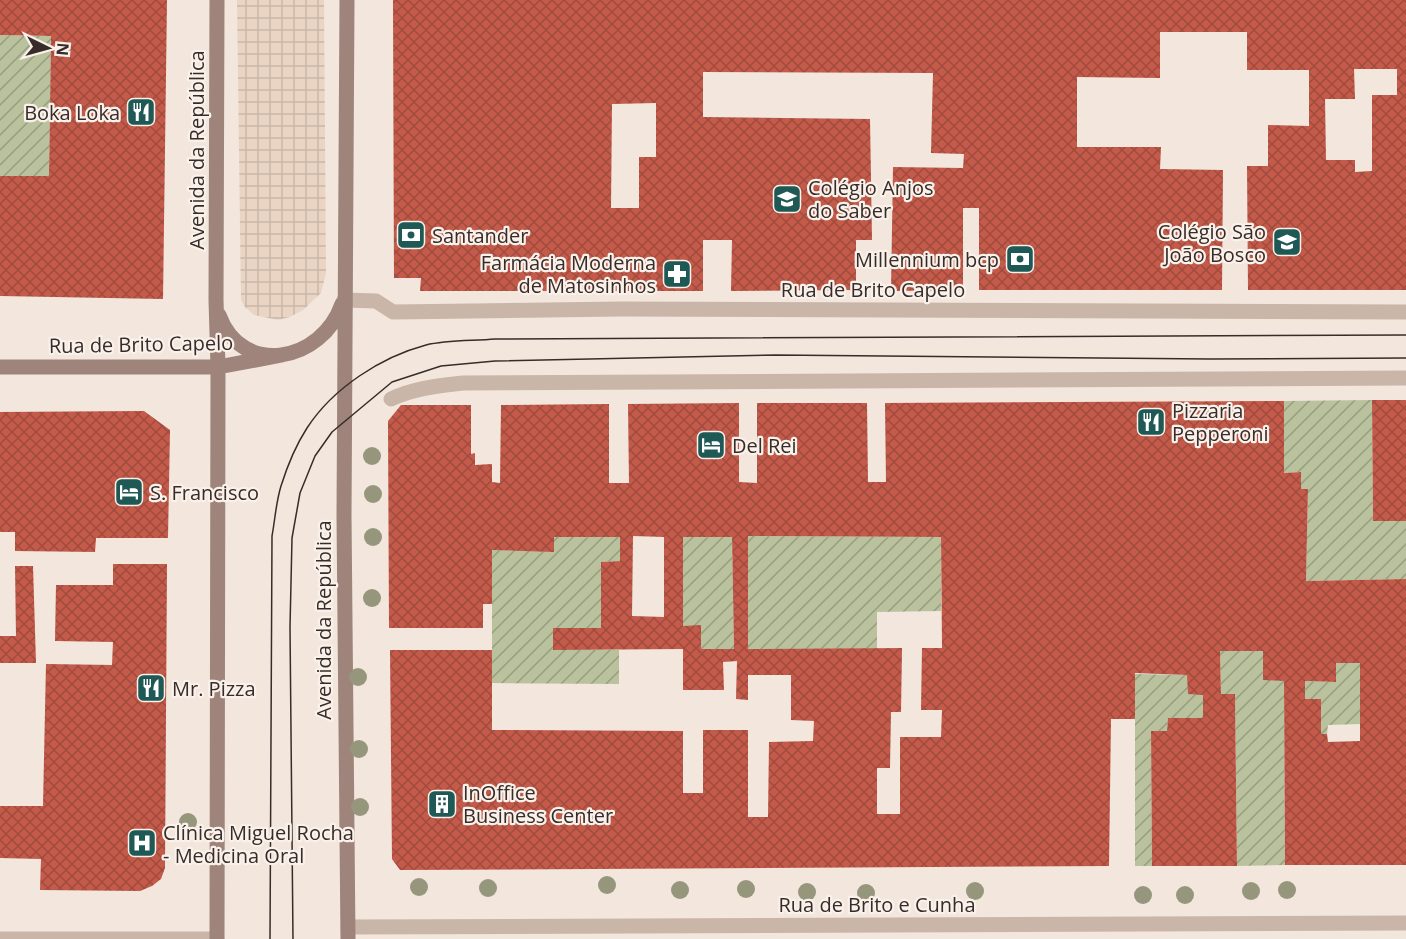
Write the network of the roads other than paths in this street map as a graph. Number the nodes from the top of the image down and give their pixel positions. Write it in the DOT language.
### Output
graph roads {
  1 [pos="217,0"];
  2 [pos="347,0"];
  3 [pos="216,300"];
  4 [pos="344,300"];
  5 [pos="1406,312"];
  6 [pos="282,355"];
  7 [pos="0,367"];
  8 [pos="218,367"];
  9 [pos="1406,378"];
  10 [pos="392,399"];
  11 [pos="1406,923"];
  12 [pos="348,933"];
  13 [pos="0,939"];
  14 [pos="217,939"];
  1 -- 3 [label="main road, Avenida da República"];
  2 -- 4 [label="main road, Avenida da República"];
  3 -- 6 [label="main road, Avenida da República"];
  3 -- 8 [label="main road, Avenida da República"];
  4 -- 5 [label="street, Rua de Brito Capelo"];
  4 -- 6 [label="main road, Avenida da República"];
  4 -- 12 [label="main road, Avenida da República"];
  6 -- 8 [label="main road, Rua de Brito Capelo"];
  7 -- 8 [label="main road, Rua de Brito Capelo"];
  8 -- 14 [label="main road, Avenida da República"];
  9 -- 10 [label="street"];
  11 -- 12 [label="street, Rua de Brito e Cunha"];
  13 -- 14 [label="street"];
}
